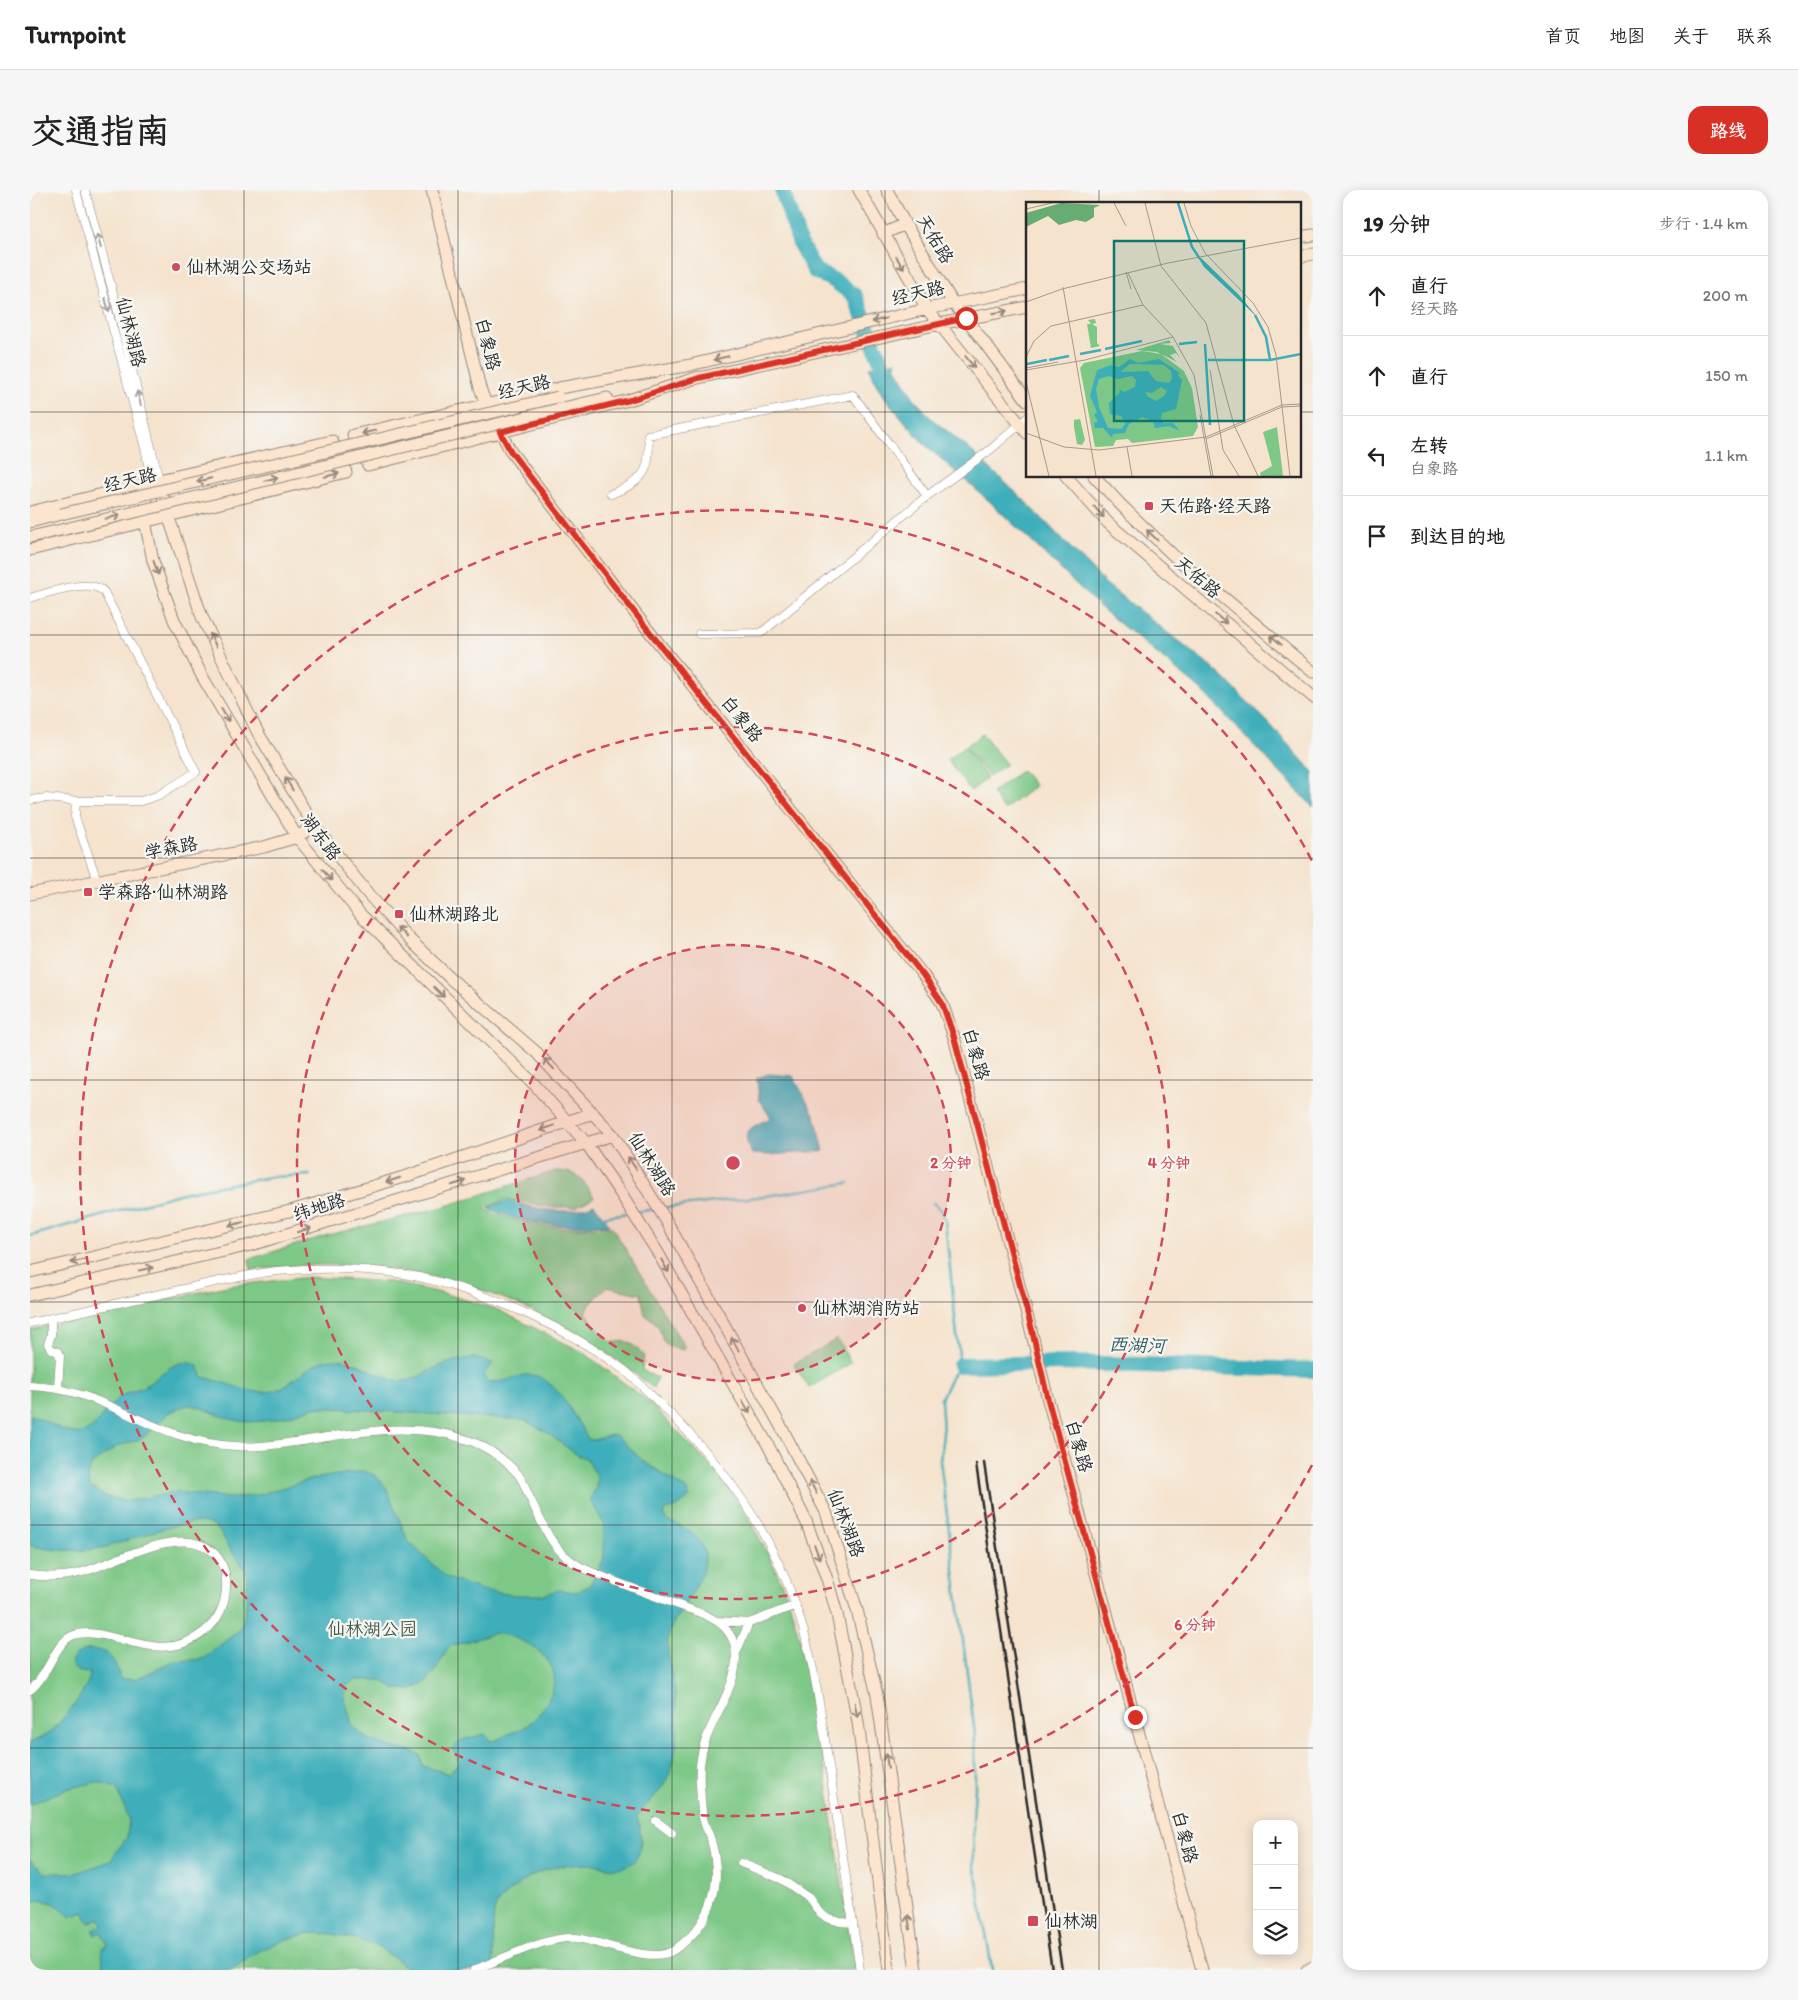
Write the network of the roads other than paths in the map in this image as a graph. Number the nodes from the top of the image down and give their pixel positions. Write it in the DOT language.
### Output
graph roads {
  1 [pos="76,190"];
  2 [pos="85,190"];
  3 [pos="432,190"];
  4 [pos="859,190"];
  5 [pos="887,190"];
  6 [pos="905,224"];
  7 [pos="883,234"];
  8 [pos="1313,234"];
  9 [pos="1300,237"];
  10 [pos="1313,254"];
  11 [pos="1300,257"];
  12 [pos="1026,289"];
  13 [pos="953,303"];
  14 [pos="1026,307"];
  15 [pos="927,309"];
  16 [pos="966,318"];
  17 [pos="939,324"];
  18 [pos="691,365"];
  19 [pos="699,378"];
  20 [pos="1026,399"];
  21 [pos="486,404"];
  22 [pos="1024,425"];
  23 [pos="500,432"];
  24 [pos="360,451"];
  25 [pos="339,456"];
  26 [pos="1068,478"];
  27 [pos="1096,478"];
  28 [pos="154,481"];
  29 [pos="611,494"];
  30 [pos="927,496"];
  31 [pos="30,512"];
  32 [pos="168,515"];
  33 [pos="144,521"];
  34 [pos="30,522"];
  35 [pos="30,537"];
  36 [pos="30,550"];
  37 [pos="30,598"];
  38 [pos="699,634"];
  39 [pos="1313,672"];
  40 [pos="1313,697"];
  41 [pos="30,800"];
  42 [pos="76,801"];
  43 [pos="314,826"];
  44 [pos="297,837"];
  45 [pos="97,880"];
  46 [pos="30,894"];
  47 [pos="593,1113"];
  48 [pos="568,1121"];
  49 [pos="613,1135"];
  50 [pos="586,1143"];
  51 [pos="30,1272"];
  52 [pos="30,1295"];
  53 [pos="50,1318"];
  54 [pos="30,1323"];
  55 [pos="30,1386"];
  56 [pos="58,1388"];
  57 [pos="30,1575"];
  58 [pos="796,1605"];
  59 [pos="858,1610"];
  60 [pos="837,1614"];
  61 [pos="715,1620"];
  62 [pos="748,1623"];
  63 [pos="736,1657"];
  64 [pos="30,1690"];
  65 [pos="656,1821"];
  66 [pos="672,1833"];
  67 [pos="742,1863"];
  68 [pos="853,1923"];
  69 [pos="1313,1968"];
  70 [pos="474,1970"];
  71 [pos="860,1970"];
  72 [pos="889,1970"];
  73 [pos="916,1970"];
  74 [pos="1202,1970"];
  75 [pos="1307,1970"];
  1 -- 28 [label="street, 仙林湖路, one-way"];
  28 -- 2 [label="street, 仙林湖路, one-way"];
  3 -- 21 [label="main road, 白象路"];
  4 -- 7 [label="main road"];
  5 -- 6 [label="main road, 天佑路"];
  6 -- 7 [label="main road"];
  6 -- 13 [label="main road, 天佑路"];
  7 -- 15 [label="main road, one-way"];
  8 -- 9 [label="main road"];
  10 -- 11 [label="main road"];
  12 -- 13 [label="main road, 经天路"];
  13 -- 15 [label="main road, 经天路"];
  13 -- 16 [label="main road, 天佑路"];
  16 -- 14 [label="main road, 经天路, one-way"];
  15 -- 17 [label="main road"];
  15 -- 18 [label="main road, 经天路, one-way"];
  16 -- 17 [label="main road, 经天路"];
  16 -- 20 [label="main road, 天佑路"];
  17 -- 19 [label="main road, 经天路"];
  17 -- 22 [label="main road, one-way"];
  18 -- 21 [label="main road"];
  18 -- 34 [label="main road, 经天路, one-way, bridge"];
  19 -- 23 [label="main road"];
  35 -- 19 [label="main road, 经天路, one-way, bridge"];
  21 -- 23 [label="main road, 白象路"];
  21 -- 24 [label="main road, one-way"];
  22 -- 30 [label="street"];
  23 -- 24 [label="main road"];
  23 -- 74 [label="main road, 白象路"];
  24 -- 25 [label="main road"];
  25 -- 28 [label="main road"];
  32 -- 25 [label="main road, one-way"];
  26 -- 40 [label="main road, 天佑路, one-way"];
  39 -- 27 [label="main road, 天佑路, one-way"];
  28 -- 31 [label="main road"];
  28 -- 32 [label="main road, 湖东路"];
  28 -- 33 [label="main road, 湖东路"];
  29 -- 30 [label="street"];
  30 -- 38 [label="street"];
  32 -- 33 [label="main road"];
  43 -- 32 [label="main road, 湖东路, one-way"];
  33 -- 36 [label="main road"];
  33 -- 44 [label="main road, 湖东路, one-way"];
  37 -- 42 [label="street"];
  41 -- 42 [label="street"];
  42 -- 45 [label="street"];
  43 -- 44 [label="main road, 学森路"];
  47 -- 43 [label="main road, 湖东路, one-way"];
  44 -- 45 [label="main road, 学森路"];
  44 -- 48 [label="main road, 湖东路, one-way"];
  45 -- 46 [label="main road, 学森路"];
  47 -- 48 [label="main road, 纬地路"];
  47 -- 49 [label="main road, 湖东路"];
  48 -- 50 [label="main road, 湖东路"];
  48 -- 51 [label="main road, 纬地路, one-way"];
  49 -- 50 [label="main road, 纬地路"];
  59 -- 49 [label="main road, 仙林湖路, one-way"];
  52 -- 50 [label="main road, 纬地路, one-way"];
  50 -- 60 [label="main road, one-way"];
  53 -- 54 [label="street"];
  53 -- 56 [label="street"];
  53 -- 58 [label="street"];
  55 -- 56 [label="street"];
  56 -- 61 [label="street"];
  57 -- 64 [label="street"];
  58 -- 62 [label="street"];
  58 -- 68 [label="street"];
  59 -- 60 [label="main road"];
  73 -- 59 [label="main road, 仙林湖路, one-way"];
  60 -- 72 [label="main road, one-way"];
  61 -- 62 [label="street"];
  61 -- 63 [label="street"];
  62 -- 63 [label="street"];
  63 -- 70 [label="street"];
  65 -- 66 [label="street"];
  67 -- 68 [label="street"];
  68 -- 71 [label="street"];
  69 -- 75 [label="main road"];
}
